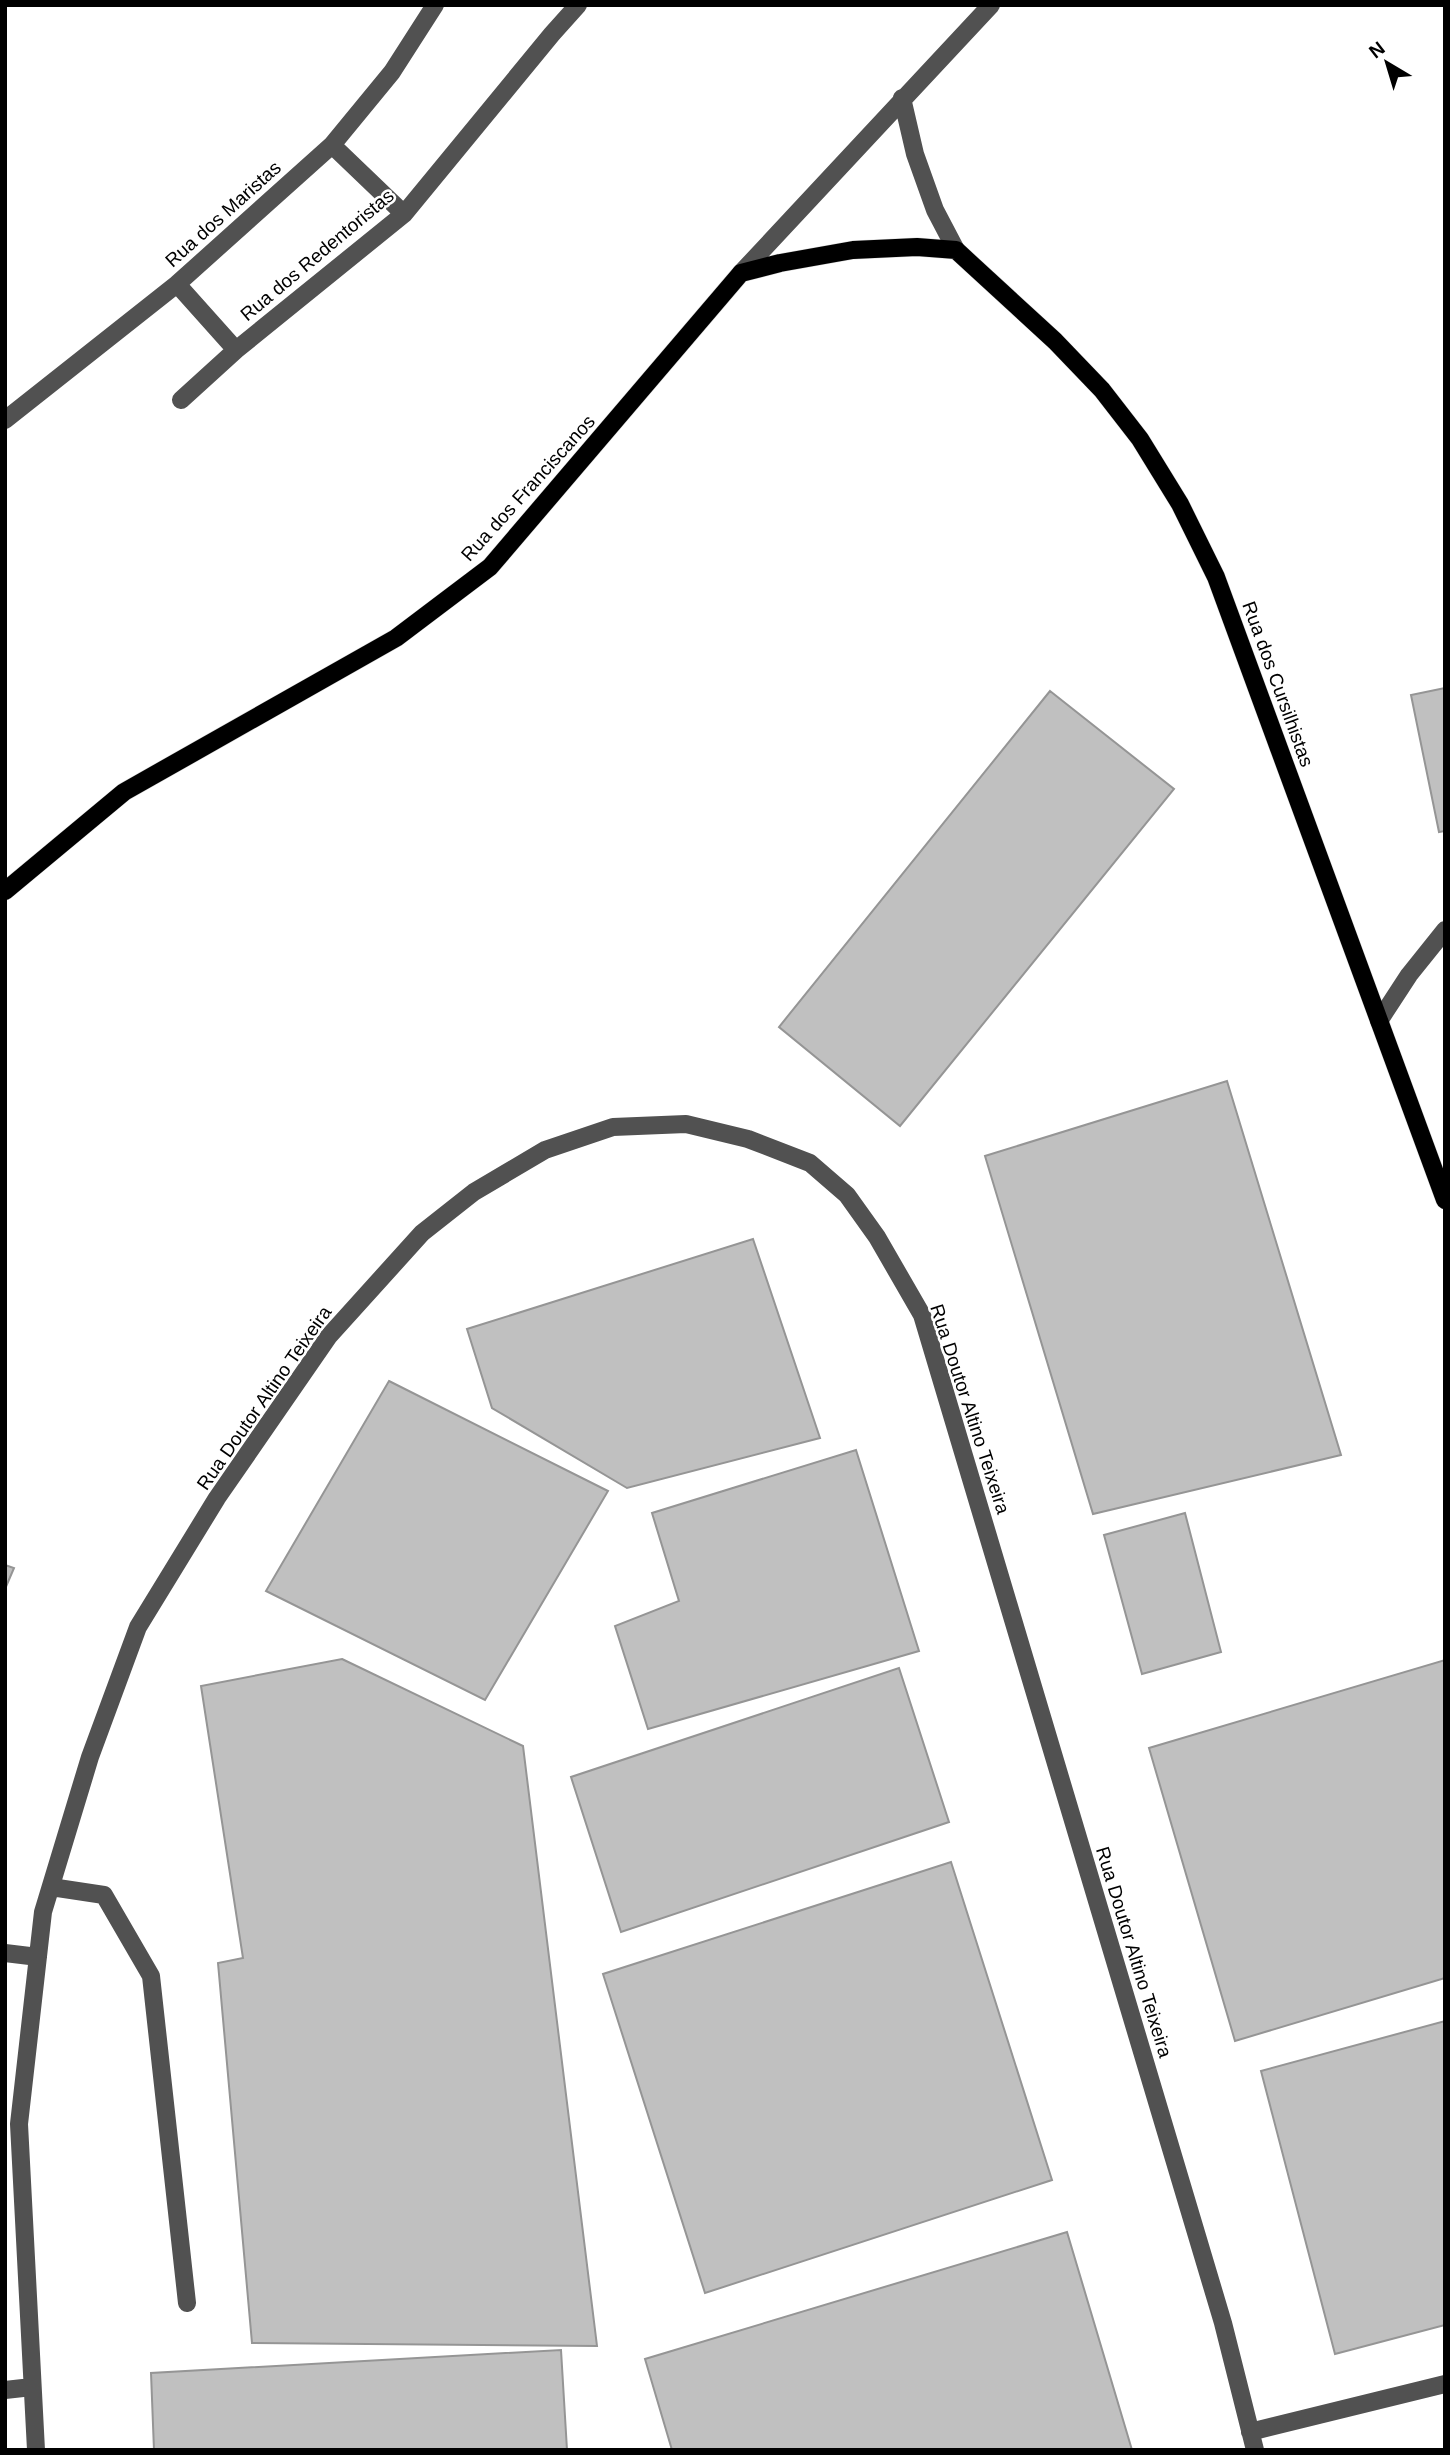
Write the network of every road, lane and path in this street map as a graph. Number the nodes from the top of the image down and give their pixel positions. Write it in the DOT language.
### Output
graph roads {
  1 [pos="435,5"];
  2 [pos="578,5"];
  3 [pos="992,5"];
  4 [pos="902,98"];
  5 [pos="332,145"];
  6 [pos="404,214"];
  7 [pos="956,250"];
  8 [pos="741,273"];
  9 [pos="177,284"];
  10 [pos="236,350"];
  11 [pos="181,400"];
  12 [pos="5,420"];
  13 [pos="5,891"];
  14 [pos="1445,930"];
  15 [pos="1379,1021"];
  16 [pos="1445,1200"];
  17 [pos="51,1887"];
  18 [pos="5,1953"];
  19 [pos="38,1957"];
  20 [pos="187,2303"];
  21 [pos="1445,2384"];
  22 [pos="32,2387"];
  23 [pos="5,2390"];
  24 [pos="1252,2441"];
  25 [pos="36,2450"];
  1 -- 5 [label="street, Rua dos Maristas"];
  2 -- 6 [label="street, Rua dos Redentoristas"];
  3 -- 4 [label="street, Rua dos Franciscanos"];
  4 -- 7 [label="street, Rua dos Cursilhistas"];
  4 -- 8 [label="street, Rua dos Franciscanos"];
  5 -- 6 [label="street"];
  5 -- 9 [label="street, Rua dos Maristas"];
  6 -- 10 [label="street, Rua dos Redentoristas"];
  7 -- 8 [label="main road"];
  7 -- 15 [label="main road, Rua dos Cursilhistas"];
  8 -- 13 [label="main road, Rua dos Franciscanos"];
  9 -- 10 [label="street"];
  9 -- 12 [label="street, Rua dos Maristas"];
  10 -- 11 [label="street, Rua dos Redentoristas"];
  14 -- 15 [label="street"];
  15 -- 16 [label="main road, Rua dos Cursilhistas"];
  17 -- 19 [label="street, Rua Doutor Altino Teixeira"];
  17 -- 20 [label="street"];
  17 -- 24 [label="street, Rua Doutor Altino Teixeira"];
  18 -- 19 [label="street"];
  19 -- 22 [label="street, Rua Doutor Altino Teixeira"];
  21 -- 24 [label="street"];
  22 -- 23 [label="street"];
  22 -- 25 [label="street, Rua Doutor Altino Teixeira"];
}
